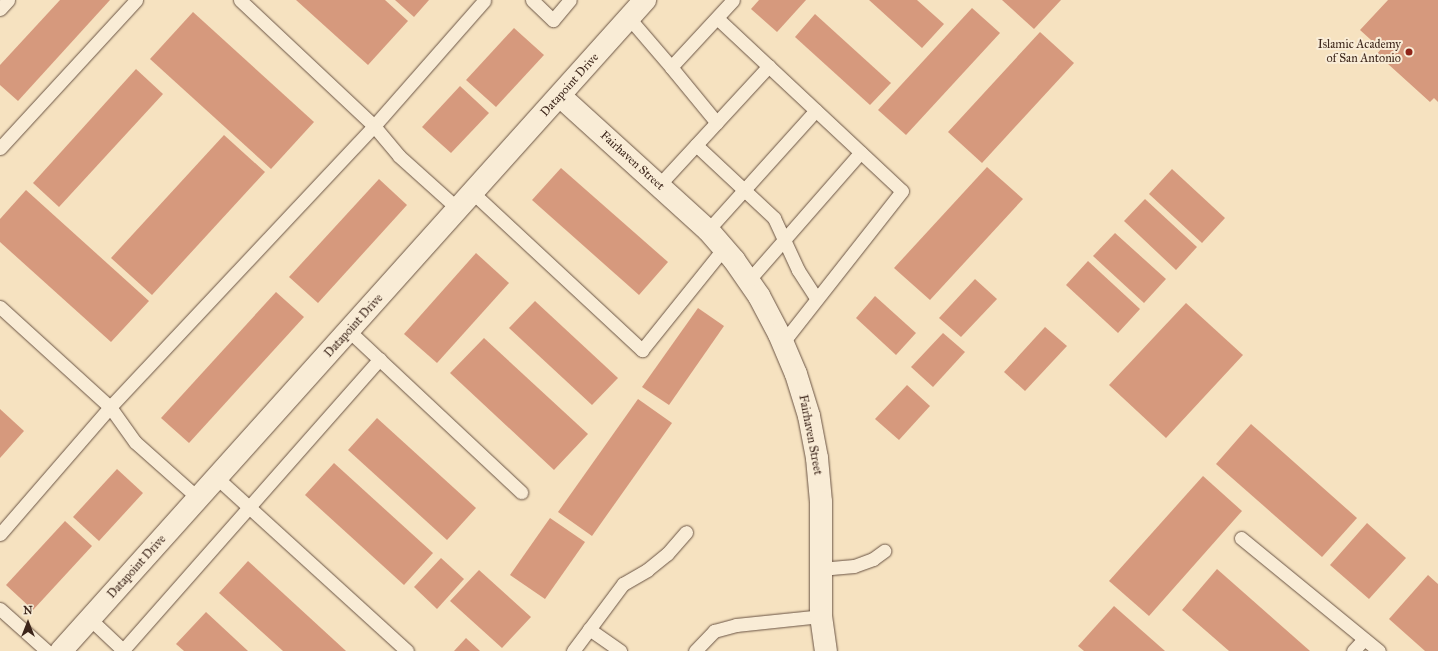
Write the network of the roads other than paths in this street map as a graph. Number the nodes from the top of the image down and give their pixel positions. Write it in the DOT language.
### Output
graph roads {
  1 [pos="8,0"];
  2 [pos="136,0"];
  3 [pos="240,0"];
  4 [pos="532,0"];
  5 [pos="570,0"];
  6 [pos="645,0"];
  7 [pos="733,0"];
  8 [pos="484,1"];
  9 [pos="0,9"];
  10 [pos="629,18"];
  11 [pos="717,18"];
  12 [pos="769,66"];
  13 [pos="671,67"];
  14 [pos="560,96"];
  15 [pos="816,110"];
  16 [pos="717,122"];
  17 [pos="374,126"];
  18 [pos="696,145"];
  19 [pos="0,148"];
  20 [pos="861,152"];
  21 [pos="659,185"];
  22 [pos="744,190"];
  23 [pos="473,193"];
  24 [pos="458,209"];
  25 [pos="708,230"];
  26 [pos="784,241"];
  27 [pos="724,248"];
  28 [pos="748,281"];
  29 [pos="816,298"];
  30 [pos="0,308"];
  31 [pos="349,331"];
  32 [pos="783,342"];
  33 [pos="380,359"];
  34 [pos="110,407"];
  35 [pos="217,478"];
  36 [pos="521,492"];
  37 [pos="198,498"];
  38 [pos="249,507"];
  39 [pos="686,532"];
  40 [pos="0,534"];
  41 [pos="1241,538"];
  42 [pos="884,551"];
  43 [pos="820,569"];
  44 [pos="0,609"];
  45 [pos="821,616"];
  46 [pos="90,619"];
  47 [pos="589,629"];
  48 [pos="1364,639"];
  49 [pos="616,648"];
  50 [pos="123,650"];
  51 [pos="47,651"];
  52 [pos="61,651"];
  53 [pos="407,651"];
  54 [pos="573,651"];
  55 [pos="694,651"];
  56 [pos="826,651"];
  57 [pos="1353,651"];
  58 [pos="1379,651"];
  1 -- 9 [label="lane"];
  2 -- 19 [label="lane"];
  3 -- 17 [label="lane"];
  4 -- 5 [label="lane"];
  6 -- 10 [label="street, Datapoint Drive"];
  7 -- 11 [label="lane"];
  8 -- 17 [label="lane"];
  10 -- 13 [label="lane"];
  10 -- 14 [label="street, Datapoint Drive"];
  11 -- 12 [label="lane"];
  11 -- 13 [label="lane"];
  12 -- 15 [label="lane"];
  12 -- 16 [label="lane"];
  13 -- 16 [label="lane"];
  14 -- 21 [label="street, Fairhaven Street"];
  14 -- 23 [label="street, Datapoint Drive"];
  15 -- 20 [label="lane"];
  15 -- 22 [label="lane"];
  16 -- 18 [label="lane"];
  17 -- 24 [label="lane"];
  17 -- 34 [label="lane"];
  18 -- 21 [label="lane"];
  18 -- 22 [label="lane"];
  20 -- 26 [label="lane"];
  20 -- 29 [label="lane"];
  21 -- 25 [label="street, Fairhaven Street"];
  22 -- 25 [label="lane"];
  22 -- 26 [label="lane"];
  23 -- 24 [label="street, Datapoint Drive"];
  23 -- 27 [label="lane"];
  24 -- 31 [label="street, Datapoint Drive"];
  25 -- 27 [label="street, Fairhaven Street"];
  26 -- 28 [label="lane"];
  26 -- 29 [label="lane"];
  27 -- 28 [label="street, Fairhaven Street"];
  28 -- 32 [label="street, Fairhaven Street"];
  29 -- 32 [label="lane"];
  30 -- 34 [label="lane"];
  31 -- 33 [label="lane"];
  31 -- 35 [label="street, Datapoint Drive"];
  32 -- 43 [label="street, Fairhaven Street"];
  33 -- 36 [label="lane"];
  33 -- 38 [label="lane"];
  34 -- 37 [label="lane"];
  34 -- 40 [label="lane"];
  35 -- 37 [label="street, Datapoint Drive"];
  35 -- 38 [label="lane"];
  37 -- 46 [label="street, Datapoint Drive"];
  38 -- 50 [label="lane"];
  38 -- 53 [label="lane"];
  39 -- 47 [label="lane"];
  41 -- 48 [label="lane"];
  42 -- 43 [label="lane"];
  43 -- 45 [label="street, Fairhaven Street"];
  44 -- 51 [label="lane"];
  45 -- 55 [label="lane"];
  45 -- 56 [label="street, Fairhaven Street"];
  46 -- 50 [label="lane"];
  46 -- 52 [label="street, Datapoint Drive"];
  47 -- 49 [label="lane"];
  47 -- 54 [label="lane"];
  48 -- 57 [label="lane"];
  48 -- 58 [label="lane"];
}
